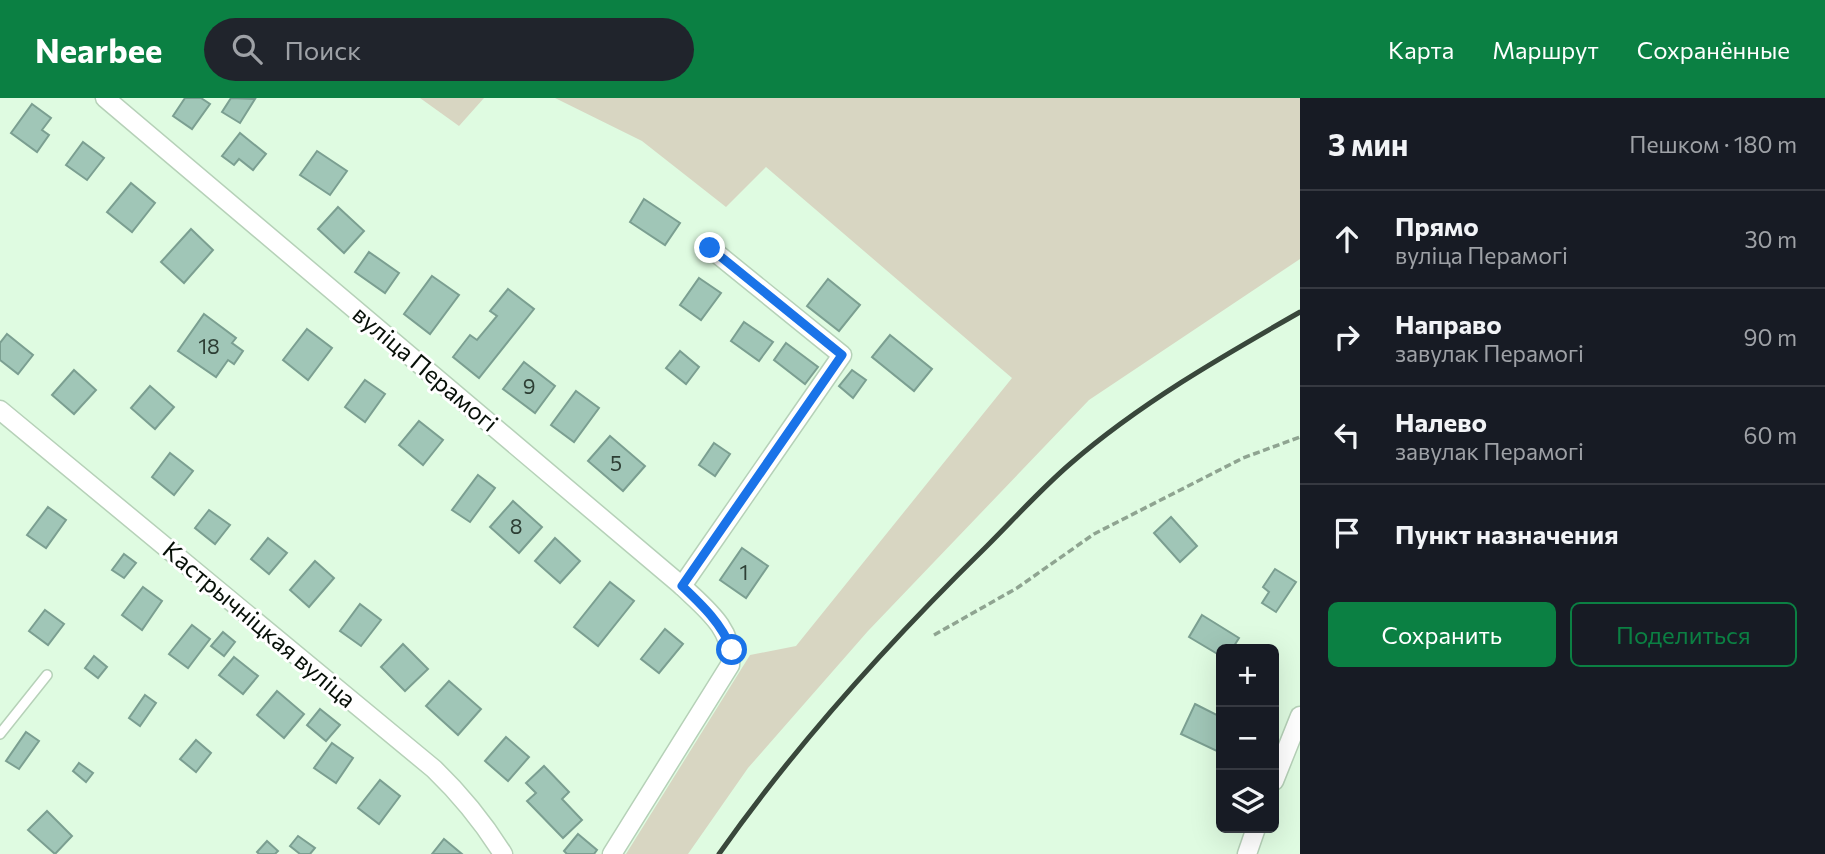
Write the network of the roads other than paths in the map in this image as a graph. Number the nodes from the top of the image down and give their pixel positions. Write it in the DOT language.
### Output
graph roads {
  1 [pos="105,98"];
  2 [pos="710,248"];
  3 [pos="0,410"];
  4 [pos="682,586"];
  5 [pos="47,675"];
  6 [pos="1300,716"];
  7 [pos="0,734"];
  8 [pos="1278,770"];
  9 [pos="1254,833"];
  10 [pos="503,854"];
  11 [pos="612,854"];
  12 [pos="1247,854"];
  1 -- 4 [label="street, вуліца Перамогі"];
  2 -- 4 [label="street"];
  3 -- 10 [label="street, Кастрычніцкая вуліца"];
  4 -- 11 [label="street, вуліца Перамогі"];
  5 -- 7 [label="lane"];
  6 -- 8 [label="street"];
  9 -- 12 [label="street"];
}
